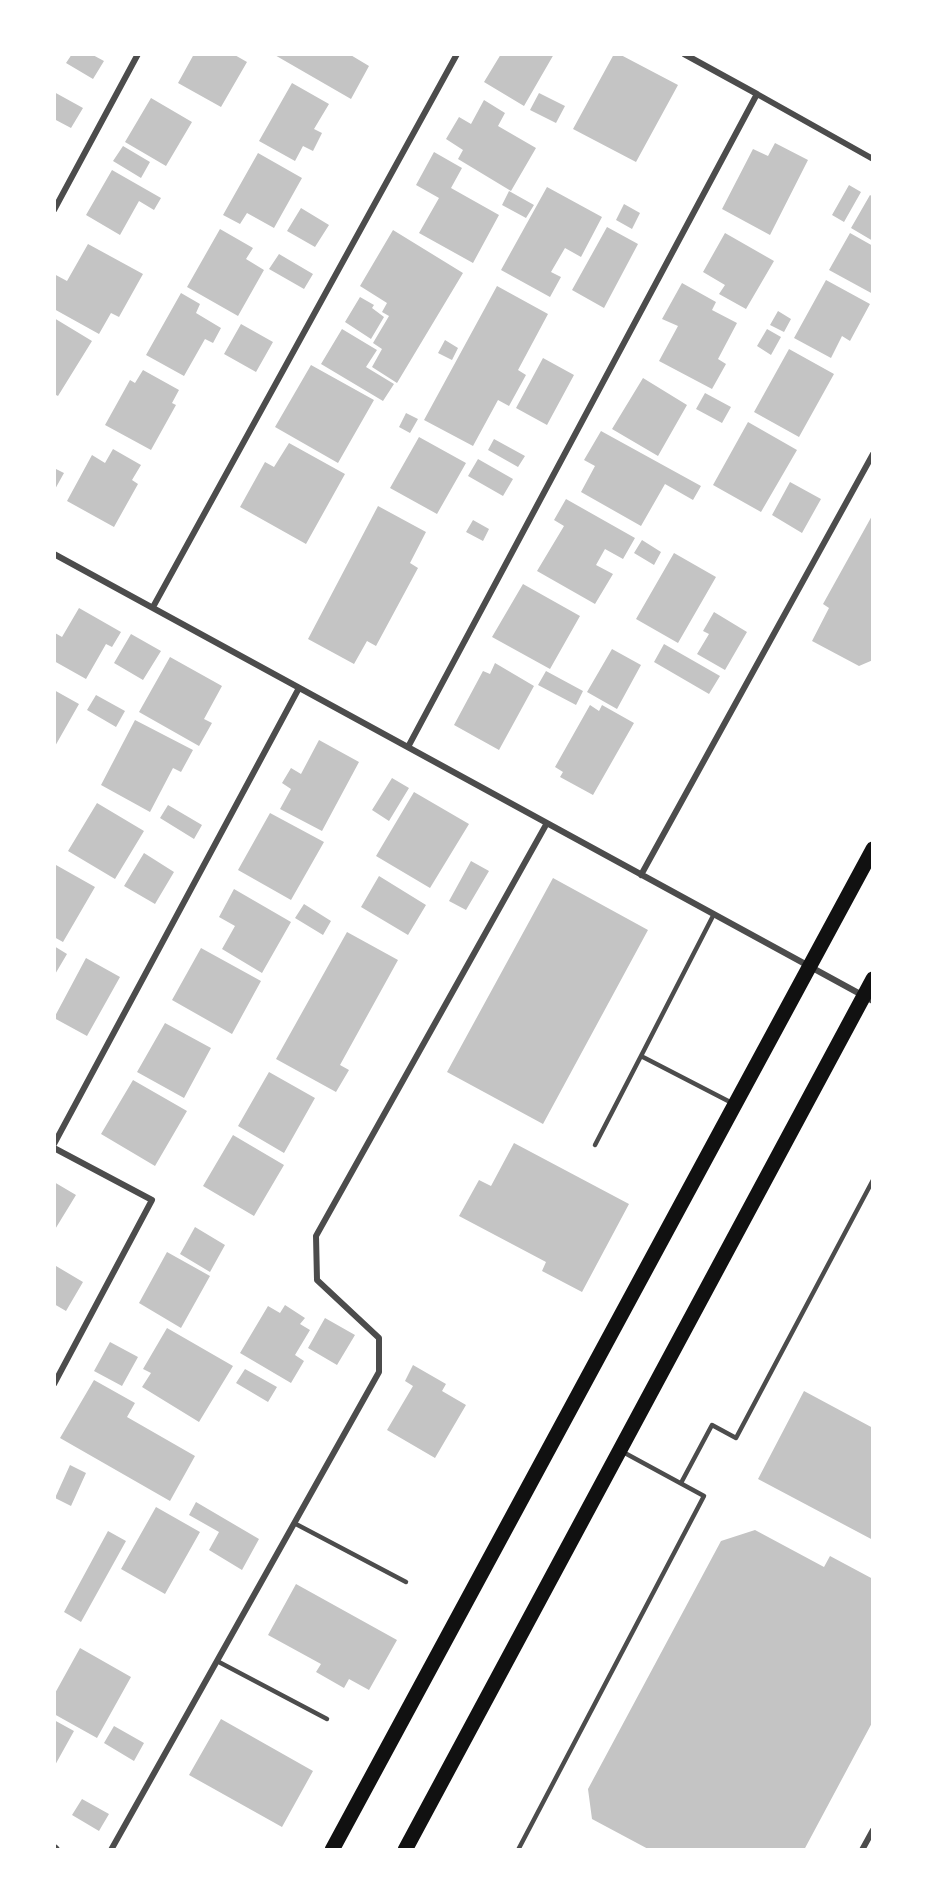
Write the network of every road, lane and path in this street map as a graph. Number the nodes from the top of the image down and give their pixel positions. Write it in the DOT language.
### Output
graph roads {
  1 [pos="138,54"];
  2 [pos="457,54"];
  3 [pos="684,54"];
  4 [pos="757,94"];
  5 [pos="873,159"];
  6 [pos="54,210"];
  7 [pos="873,454"];
  8 [pos="54,554"];
  9 [pos="153,608"];
  10 [pos="298,688"];
  11 [pos="408,747"];
  12 [pos="547,823"];
  13 [pos="873,849"];
  14 [pos="641,874"];
  15 [pos="714,914"];
  16 [pos="808,966"];
  17 [pos="873,979"];
  18 [pos="868,999"];
  19 [pos="641,1056"];
  20 [pos="734,1104"];
  21 [pos="595,1145"];
  22 [pos="54,1146"];
  23 [pos="873,1180"];
  24 [pos="54,1384"];
  25 [pos="620,1450"];
  26 [pos="681,1483"];
  27 [pos="294,1523"];
  28 [pos="406,1582"];
  29 [pos="218,1661"];
  30 [pos="327,1719"];
  31 [pos="873,1830"];
  32 [pos="111,1850"];
  33 [pos="332,1850"];
  34 [pos="405,1850"];
  35 [pos="518,1850"];
  36 [pos="862,1850"];
  1 -- 6 [label="street"];
  2 -- 9 [label="street"];
  3 -- 4 [label="street"];
  4 -- 5 [label="street"];
  4 -- 11 [label="street"];
  7 -- 14 [label="street"];
  8 -- 9 [label="street"];
  9 -- 10 [label="street"];
  10 -- 11 [label="street"];
  10 -- 22 [label="street"];
  11 -- 12 [label="street"];
  12 -- 14 [label="street"];
  12 -- 27 [label="street"];
  13 -- 16 [label="main road"];
  14 -- 15 [label="street"];
  15 -- 16 [label="street"];
  15 -- 19 [label="lane"];
  16 -- 18 [label="street"];
  16 -- 20 [label="main road"];
  17 -- 18 [label="main road"];
  18 -- 25 [label="main road"];
  19 -- 20 [label="lane"];
  19 -- 21 [label="lane"];
  20 -- 33 [label="main road"];
  22 -- 24 [label="street"];
  23 -- 26 [label="lane"];
  25 -- 26 [label="lane"];
  25 -- 34 [label="main road"];
  26 -- 35 [label="lane"];
  27 -- 28 [label="lane"];
  27 -- 29 [label="street"];
  29 -- 30 [label="lane"];
  29 -- 32 [label="street"];
  31 -- 36 [label="street"];
}
